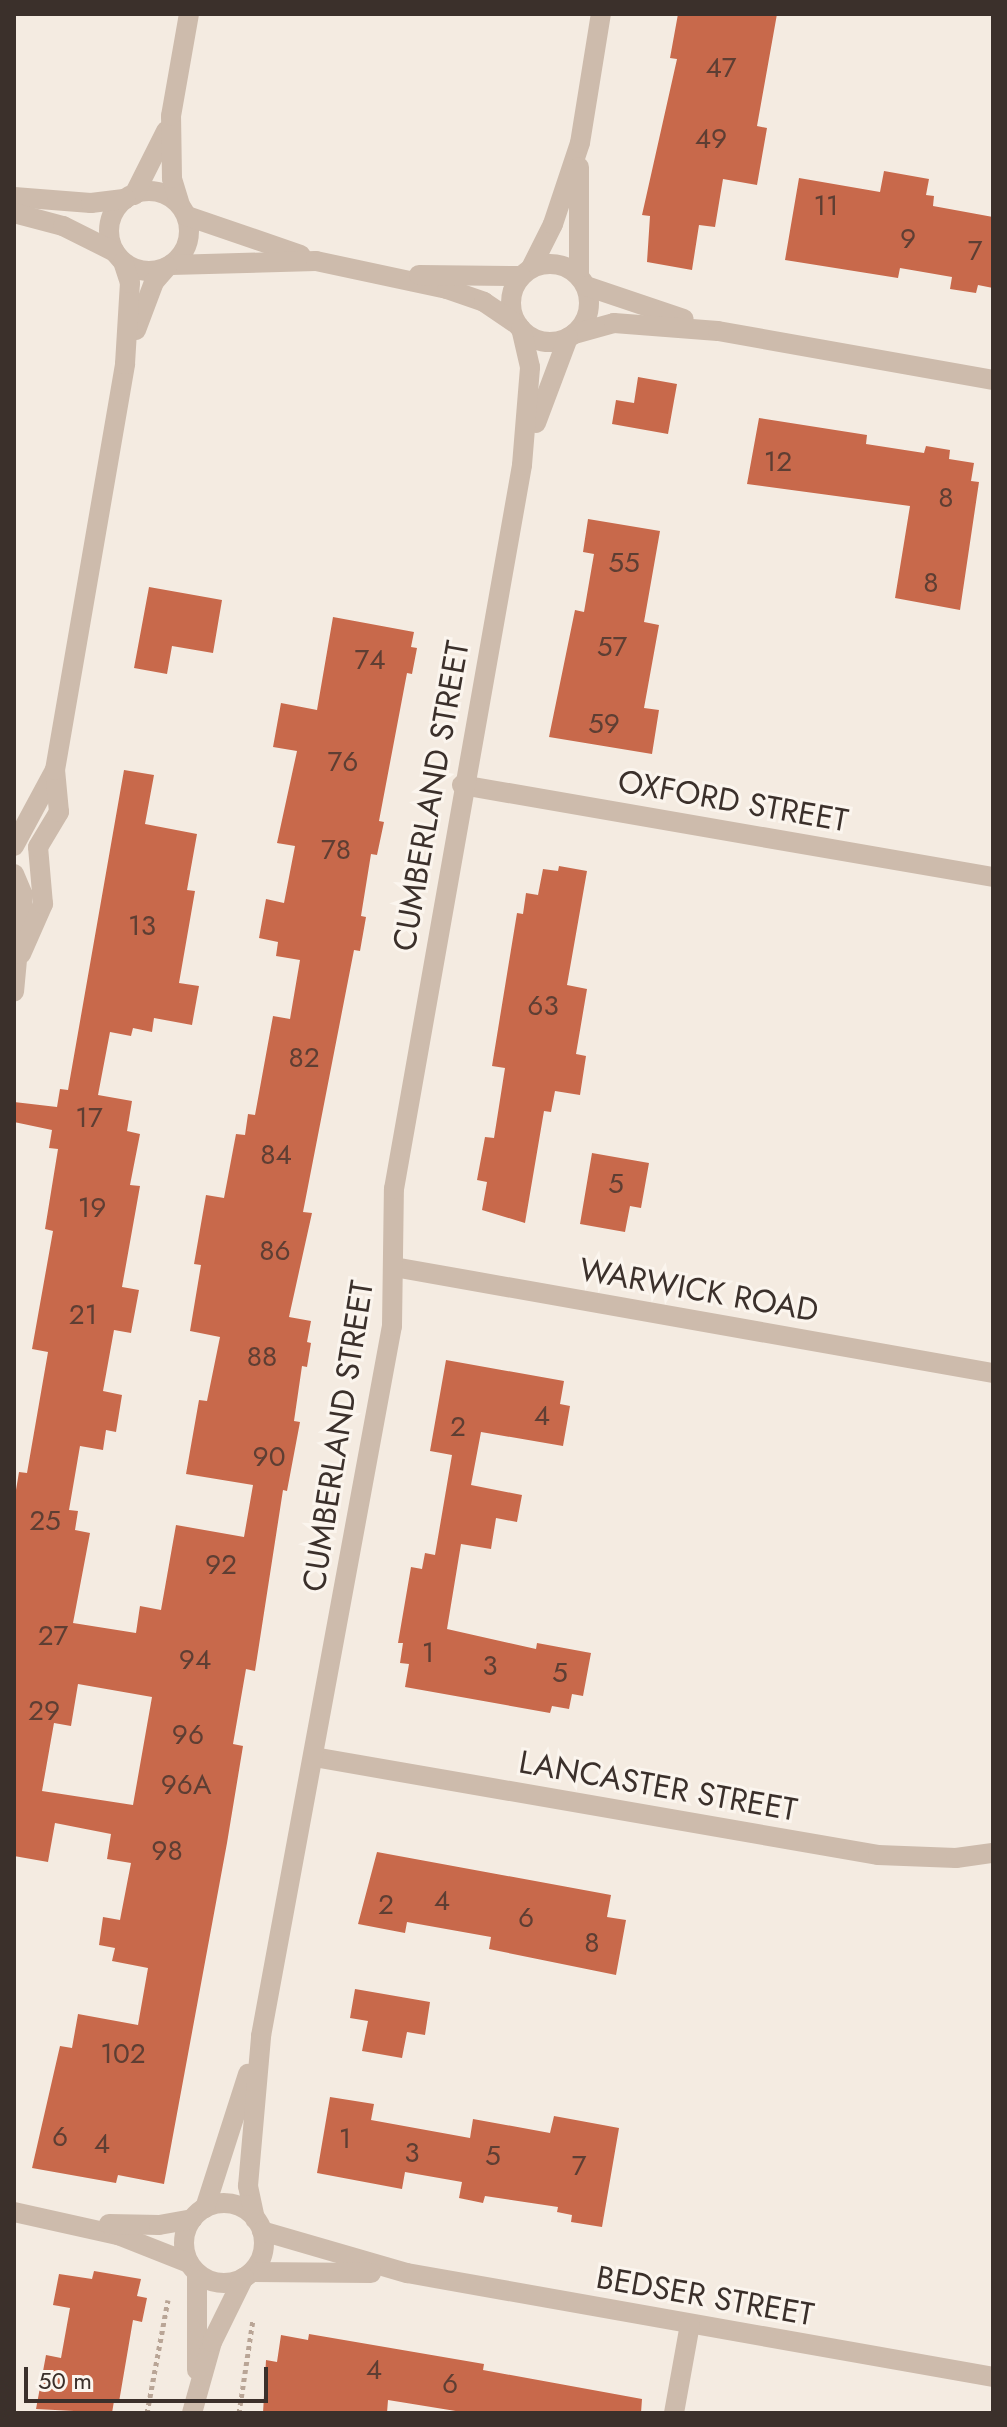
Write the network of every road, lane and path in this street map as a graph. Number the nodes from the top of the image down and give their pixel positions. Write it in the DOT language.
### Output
graph roads {
  1 [pos="189,14"];
  2 [pos="601,14"];
  3 [pos="171,116"];
  4 [pos="580,143"];
  5 [pos="14,197"];
  6 [pos="130,197"];
  7 [pos="183,211"];
  8 [pos="14,213"];
  9 [pos="119,257"];
  10 [pos="316,261"];
  11 [pos="169,266"];
  12 [pos="526,272"];
  13 [pos="395,275"];
  14 [pos="582,281"];
  15 [pos="519,327"];
  16 [pos="718,331"];
  17 [pos="571,336"];
  18 [pos="125,364"];
  19 [pos="993,380"];
  20 [pos="522,465"];
  21 [pos="55,770"];
  22 [pos="462,785"];
  23 [pos="14,849"];
  24 [pos="37,858"];
  25 [pos="14,874"];
  26 [pos="993,877"];
  27 [pos="21,954"];
  28 [pos="14,992"];
  29 [pos="394,1267"];
  30 [pos="993,1373"];
  31 [pos="314,1757"];
  32 [pos="993,1853"];
  33 [pos="261,2036"];
  34 [pos="14,2212"];
  35 [pos="198,2214"];
  36 [pos="69,2222"];
  37 [pos="258,2225"];
  38 [pos="193,2268"];
  39 [pos="407,2273"];
  40 [pos="248,2275"];
  41 [pos="690,2324"];
  42 [pos="993,2377"];
  43 [pos="197,2386"];
  44 [pos="192,2413"];
  45 [pos="674,2413"];
  1 -- 3 [label="street"];
  2 -- 4 [label="street"];
  3 -- 6 [label="street"];
  3 -- 7 [label="street"];
  4 -- 12 [label="street"];
  4 -- 14 [label="street"];
  5 -- 6 [label="street"];
  6 -- 7 [label="street"];
  6 -- 9 [label="street"];
  7 -- 10 [label="street"];
  7 -- 11 [label="street"];
  8 -- 9 [label="street"];
  9 -- 11 [label="street"];
  9 -- 18 [label="street"];
  10 -- 11 [label="street"];
  10 -- 13 [label="street"];
  11 -- 18 [label="street"];
  12 -- 13 [label="street"];
  12 -- 14 [label="street"];
  12 -- 15 [label="street"];
  13 -- 15 [label="street"];
  14 -- 16 [label="street"];
  14 -- 17 [label="street"];
  15 -- 17 [label="street"];
  15 -- 20 [label="street, CUMBERLAND STREET"];
  16 -- 17 [label="street"];
  16 -- 19 [label="street"];
  17 -- 20 [label="street, CUMBERLAND STREET"];
  18 -- 21 [label="street"];
  20 -- 22 [label="street, CUMBERLAND STREET"];
  21 -- 23 [label="street"];
  21 -- 24 [label="street"];
  22 -- 26 [label="street, OXFORD STREET"];
  22 -- 29 [label="street, CUMBERLAND STREET"];
  23 -- 24 [label="street"];
  24 -- 27 [label="street"];
  25 -- 27 [label="street"];
  27 -- 28 [label="street"];
  29 -- 30 [label="street, WARWICK ROAD"];
  29 -- 31 [label="street, CUMBERLAND STREET"];
  31 -- 32 [label="street, LANCASTER STREET"];
  31 -- 33 [label="street, CUMBERLAND STREET"];
  33 -- 35 [label="street, CUMBERLAND STREET"];
  33 -- 37 [label="street, CUMBERLAND STREET"];
  34 -- 36 [label="street"];
  35 -- 36 [label="street"];
  35 -- 37 [label="street"];
  35 -- 38 [label="street"];
  36 -- 38 [label="street"];
  37 -- 39 [label="street, BEDSER STREET"];
  37 -- 40 [label="street"];
  38 -- 40 [label="street"];
  38 -- 43 [label="street"];
  39 -- 40 [label="street, BEDSER STREET"];
  39 -- 41 [label="street, BEDSER STREET"];
  40 -- 43 [label="street"];
  41 -- 42 [label="street, BEDSER STREET"];
  41 -- 45 [label="street"];
  43 -- 44 [label="street"];
}
